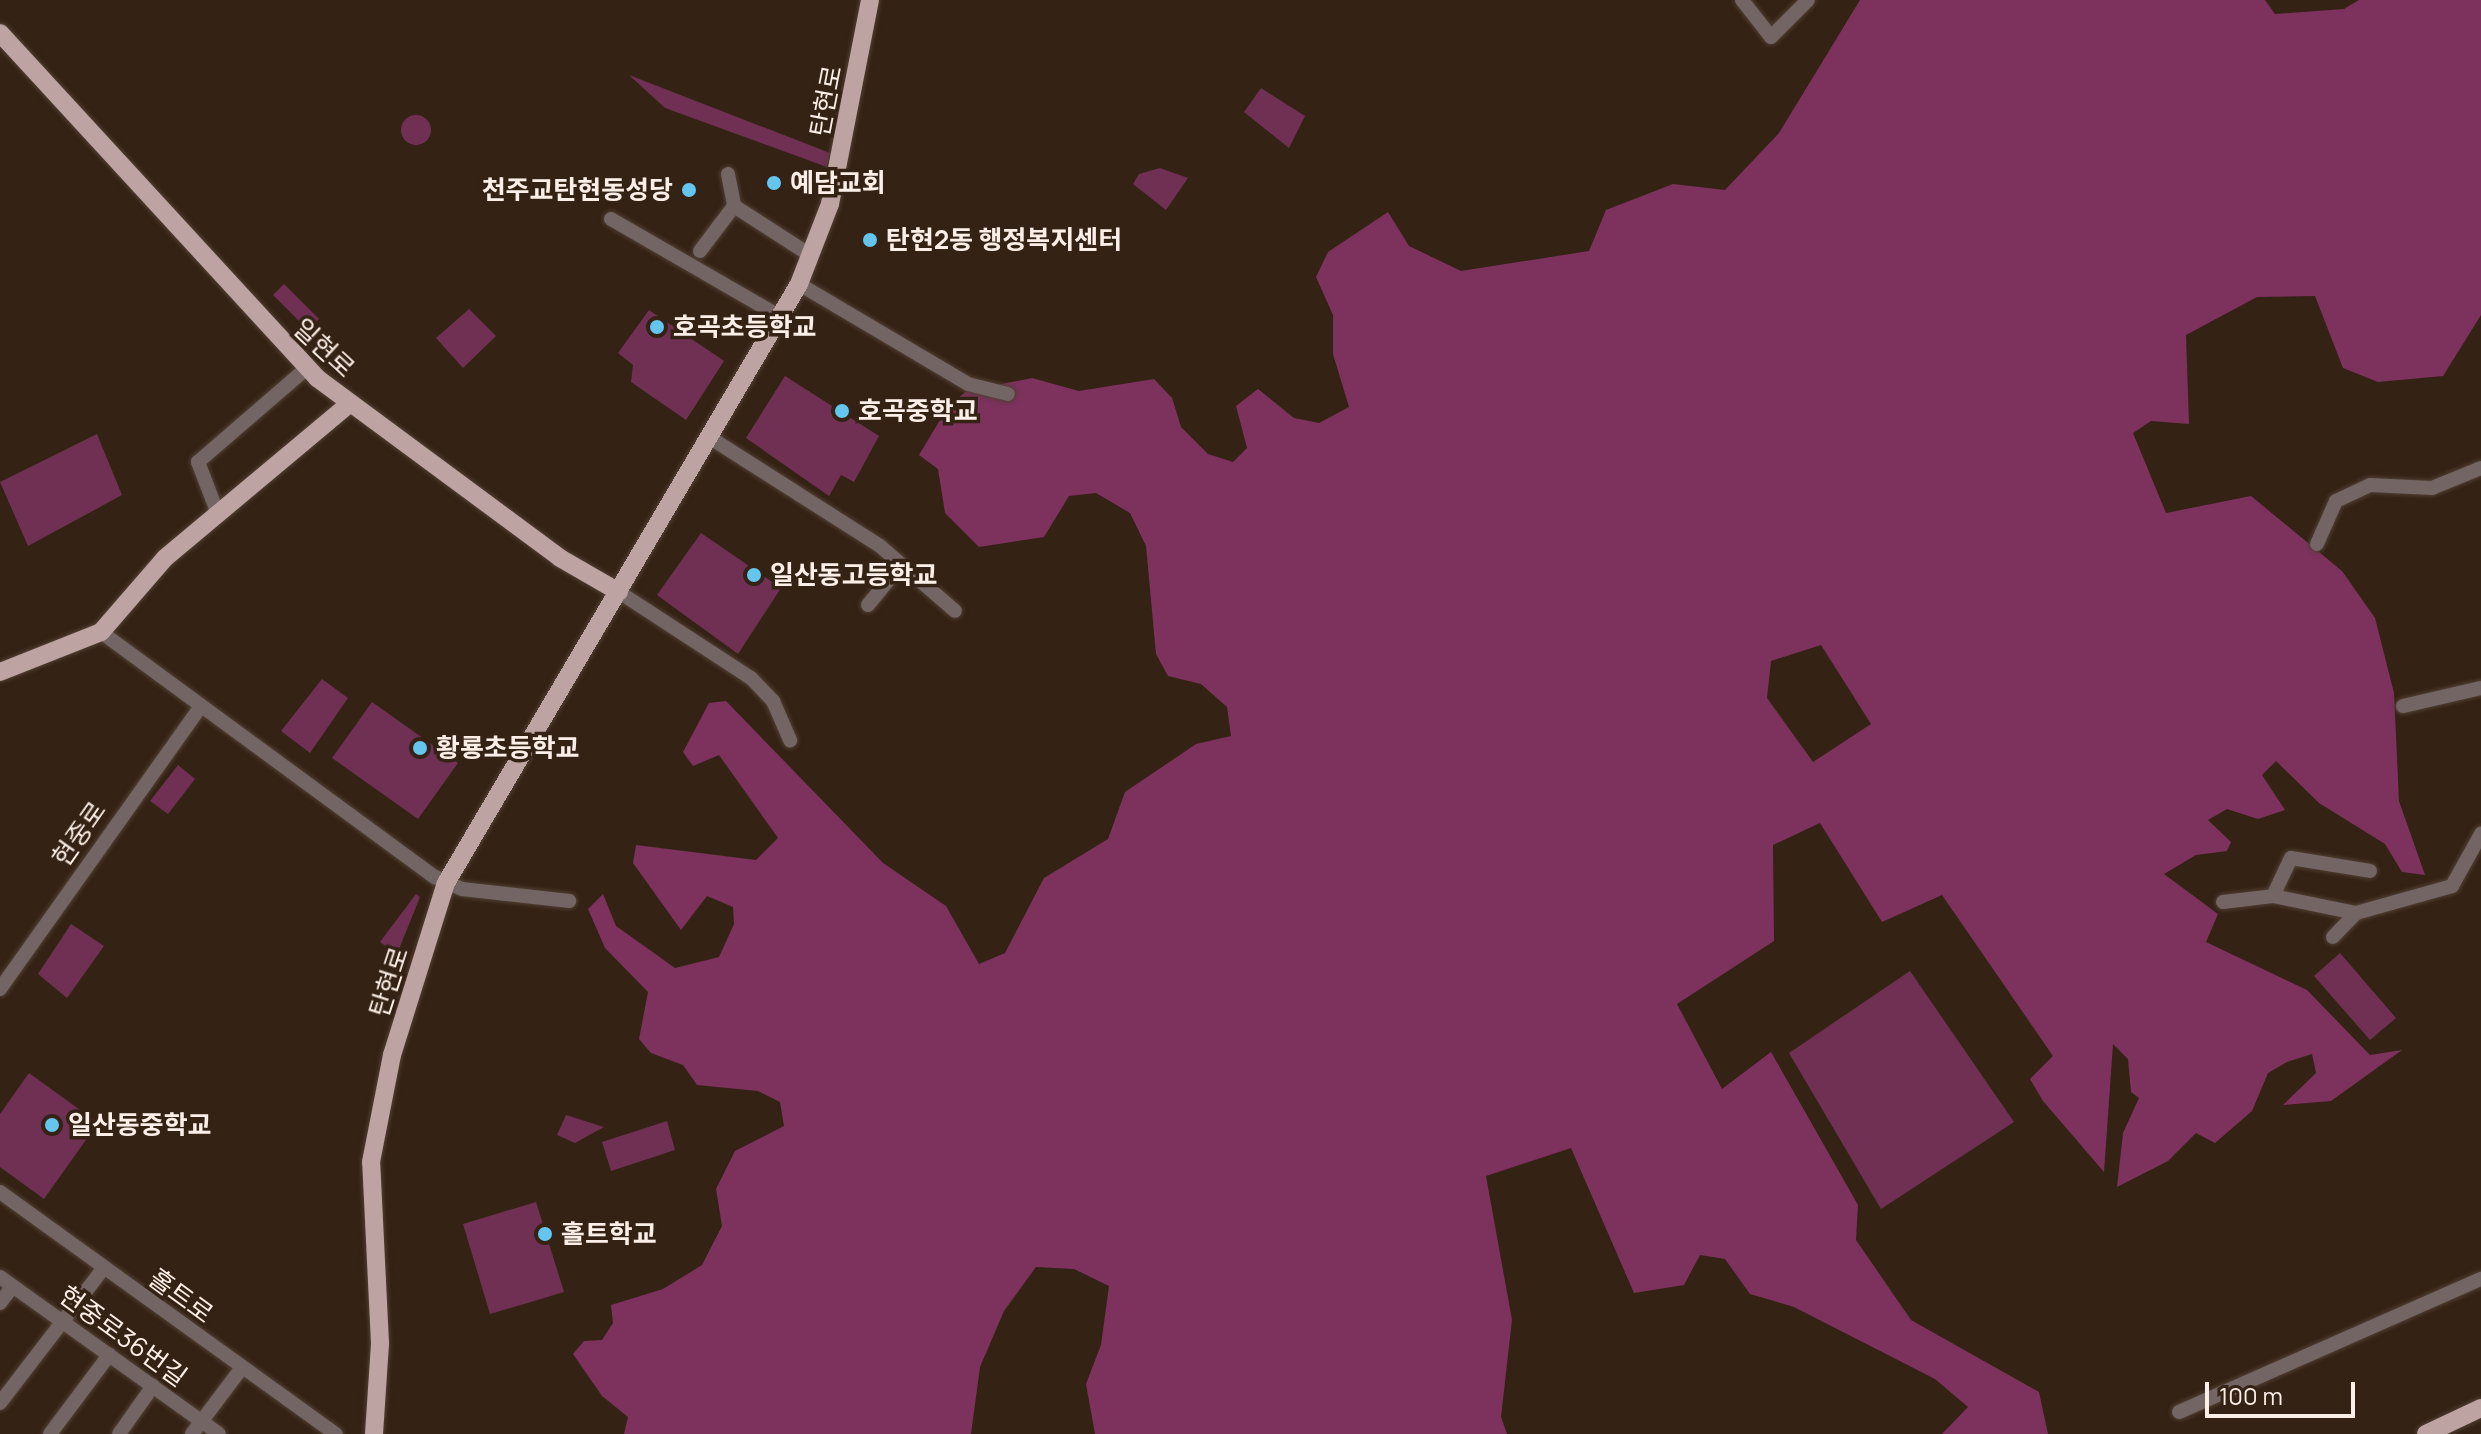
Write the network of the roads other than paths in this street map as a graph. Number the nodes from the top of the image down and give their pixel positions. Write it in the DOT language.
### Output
graph roads {
  1 [pos="870,0"];
  2 [pos="1742,0"];
  3 [pos="1808,0"];
  4 [pos="0,33"];
  5 [pos="728,174"];
  6 [pos="734,206"];
  7 [pos="611,219"];
  8 [pos="700,251"];
  9 [pos="810,255"];
  10 [pos="799,284"];
  11 [pos="781,317"];
  12 [pos="307,368"];
  13 [pos="1008,394"];
  14 [pos="348,405"];
  15 [pos="709,437"];
  16 [pos="2481,468"];
  17 [pos="218,514"];
  18 [pos="2317,544"];
  19 [pos="899,567"];
  20 [pos="619,592"];
  21 [pos="868,605"];
  22 [pos="955,611"];
  23 [pos="101,632"];
  24 [pos="0,672"];
  25 [pos="2481,688"];
  26 [pos="2403,706"];
  27 [pos="200,708"];
  28 [pos="790,740"];
  29 [pos="2481,834"];
  30 [pos="2370,871"];
  31 [pos="446,883"];
  32 [pos="2273,896"];
  33 [pos="569,901"];
  34 [pos="2223,902"];
  35 [pos="2356,913"];
  36 [pos="2333,937"];
  37 [pos="0,989"];
  38 [pos="0,1192"];
  39 [pos="103,1269"];
  40 [pos="2481,1279"];
  41 [pos="6,1281"];
  42 [pos="0,1303"];
  43 [pos="60,1321"];
  44 [pos="109,1355"];
  45 [pos="241,1369"];
  46 [pos="153,1386"];
  47 [pos="0,1403"];
  48 [pos="2481,1408"];
  49 [pos="2179,1412"];
  50 [pos="201,1421"];
  51 [pos="50,1434"];
  52 [pos="119,1434"];
  53 [pos="192,1434"];
  54 [pos="219,1434"];
  55 [pos="336,1434"];
  56 [pos="374,1434"];
  57 [pos="2426,1434"];
  1 -- 9 [label="main road, 탄현로"];
  2 -- 3 [label="street"];
  4 -- 12 [label="main road, 일현로"];
  5 -- 6 [label="street"];
  6 -- 8 [label="street"];
  6 -- 9 [label="street"];
  7 -- 11 [label="street"];
  9 -- 10 [label="main road, 탄현로"];
  10 -- 11 [label="main road, 탄현로"];
  10 -- 13 [label="street"];
  11 -- 15 [label="main road, 탄현로"];
  12 -- 14 [label="main road, 일현로"];
  12 -- 17 [label="street"];
  14 -- 17 [label="main road, 일현로"];
  14 -- 20 [label="main road"];
  15 -- 19 [label="street"];
  15 -- 20 [label="main road, 탄현로"];
  16 -- 18 [label="street"];
  17 -- 23 [label="main road, 일현로"];
  19 -- 21 [label="street"];
  19 -- 22 [label="street"];
  20 -- 28 [label="street"];
  20 -- 31 [label="main road, 탄현로"];
  23 -- 24 [label="main road, 일현로"];
  23 -- 27 [label="street"];
  25 -- 26 [label="street"];
  27 -- 31 [label="street"];
  27 -- 37 [label="street, 현중로"];
  29 -- 35 [label="street"];
  30 -- 32 [label="street"];
  31 -- 33 [label="street"];
  31 -- 56 [label="main road, 탄현로"];
  32 -- 34 [label="street"];
  32 -- 35 [label="street"];
  35 -- 36 [label="street"];
  38 -- 39 [label="street, 홀트로"];
  39 -- 43 [label="street"];
  39 -- 45 [label="street, 홀트로"];
  40 -- 49 [label="street"];
  41 -- 42 [label="street"];
  41 -- 43 [label="street, 현중로36번길"];
  43 -- 44 [label="street, 현중로36번길"];
  43 -- 47 [label="street"];
  44 -- 46 [label="street, 현중로36번길"];
  44 -- 51 [label="street"];
  45 -- 50 [label="street"];
  45 -- 55 [label="street, 홀트로"];
  46 -- 50 [label="street, 현중로36번길"];
  46 -- 52 [label="street"];
  48 -- 57 [label="main road"];
  50 -- 53 [label="street"];
  50 -- 54 [label="street, 현중로36번길"];
}
